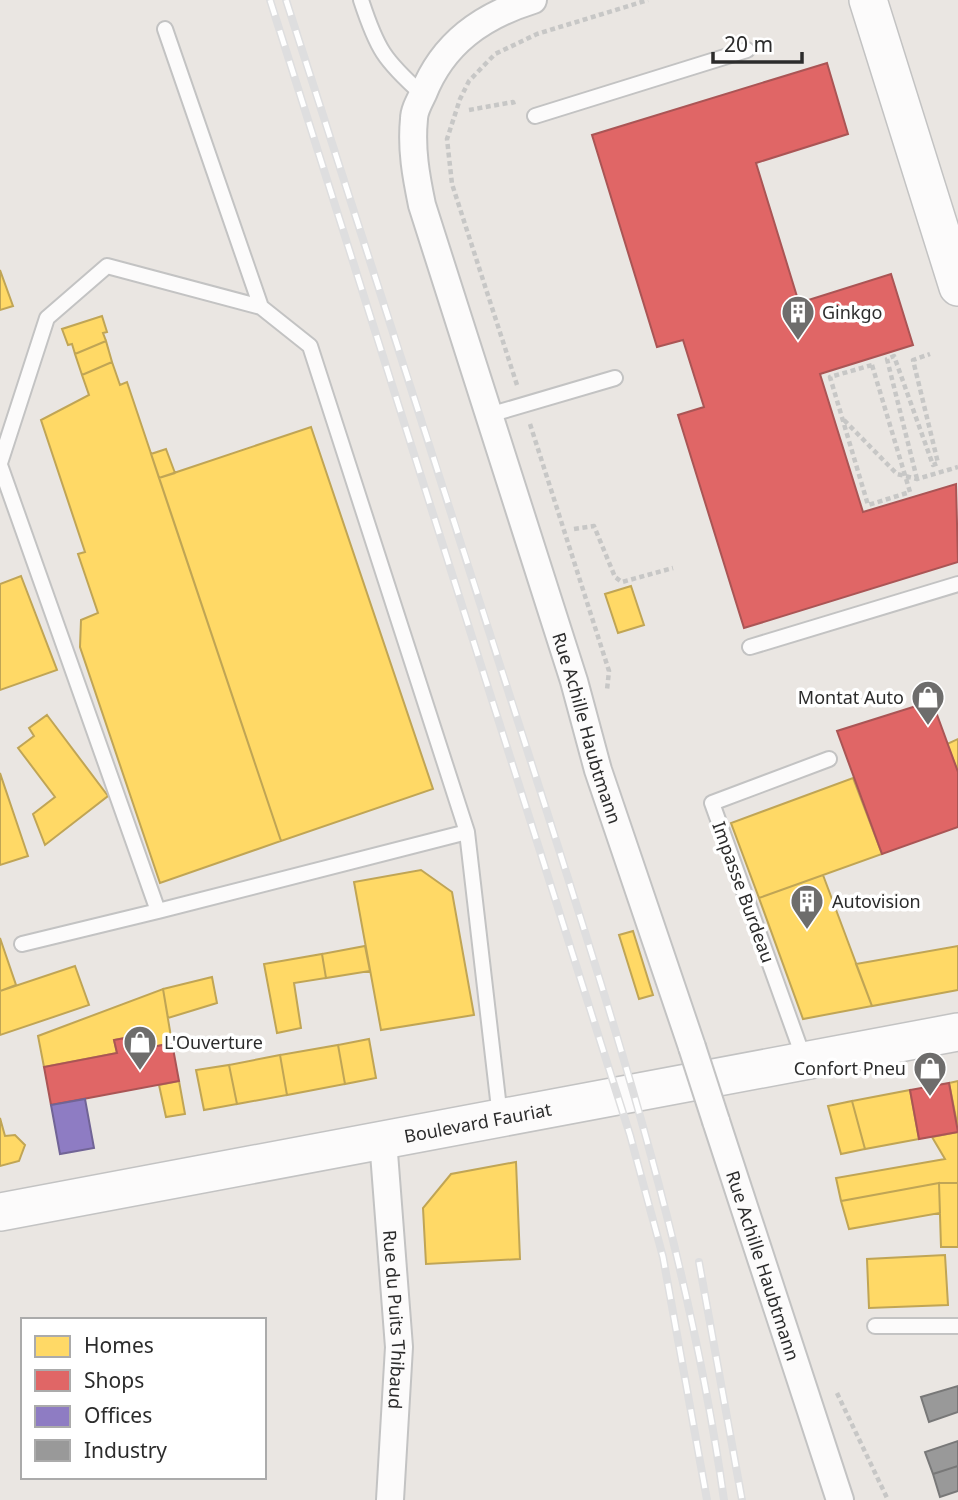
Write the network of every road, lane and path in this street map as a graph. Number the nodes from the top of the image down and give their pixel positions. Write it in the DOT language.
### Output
graph roads {
  1 [pos="360,0"];
  2 [pos="533,0"];
  3 [pos="648,0"];
  4 [pos="868,0"];
  5 [pos="165,29"];
  6 [pos="747,50"];
  7 [pos="422,94"];
  8 [pos="469,110"];
  9 [pos="535,116"];
  10 [pos="958,288"];
  11 [pos="261,307"];
  12 [pos="930,354"];
  13 [pos="615,378"];
  14 [pos="523,404"];
  15 [pos="489,415"];
  16 [pos="843,418"];
  17 [pos="0,464"];
  18 [pos="958,467"];
  19 [pos="904,475"];
  20 [pos="917,479"];
  21 [pos="574,529"];
  22 [pos="673,568"];
  23 [pos="958,584"];
  24 [pos="750,648"];
  25 [pos="607,693"];
  26 [pos="829,759"];
  27 [pos="467,832"];
  28 [pos="158,911"];
  29 [pos="22,944"];
  30 [pos="958,1032"];
  31 [pos="804,1060"];
  32 [pos="500,1117"];
  33 [pos="383,1140"];
  34 [pos="0,1212"];
  35 [pos="958,1325"];
  36 [pos="875,1326"];
  37 [pos="390,1500"];
  38 [pos="840,1500"];
  1 -- 7 [label="lane"];
  2 -- 7 [label="street, Rue Achille Haubtmann"];
  3 -- 14 [label="path"];
  4 -- 10 [label="main road"];
  5 -- 11 [label="lane"];
  6 -- 9 [label="lane"];
  7 -- 15 [label="street, Rue Achille Haubtmann"];
  8 -- 9 [label="path"];
  11 -- 17 [label="lane"];
  11 -- 27 [label="lane"];
  12 -- 20 [label="path"];
  13 -- 14 [label="lane"];
  14 -- 15 [label="lane"];
  14 -- 25 [label="path"];
  15 -- 38 [label="street, Rue Achille Haubtmann, bridge"];
  16 -- 19 [label="path"];
  16 -- 19 [label="path"];
  16 -- 19 [label="path"];
  17 -- 28 [label="lane"];
  18 -- 20 [label="path"];
  19 -- 20 [label="path"];
  21 -- 22 [label="path"];
  23 -- 24 [label="lane"];
  26 -- 31 [label="lane, Impasse Burdeau"];
  27 -- 28 [label="lane"];
  27 -- 32 [label="lane"];
  28 -- 29 [label="lane"];
  30 -- 31 [label="main road, Boulevard Fauriat"];
  31 -- 32 [label="main road, Boulevard Fauriat"];
  32 -- 33 [label="main road, Boulevard Fauriat"];
  33 -- 34 [label="main road, Boulevard Fauriat"];
  33 -- 37 [label="street, Rue du Puits Thibaud"];
  35 -- 36 [label="lane"];
}
